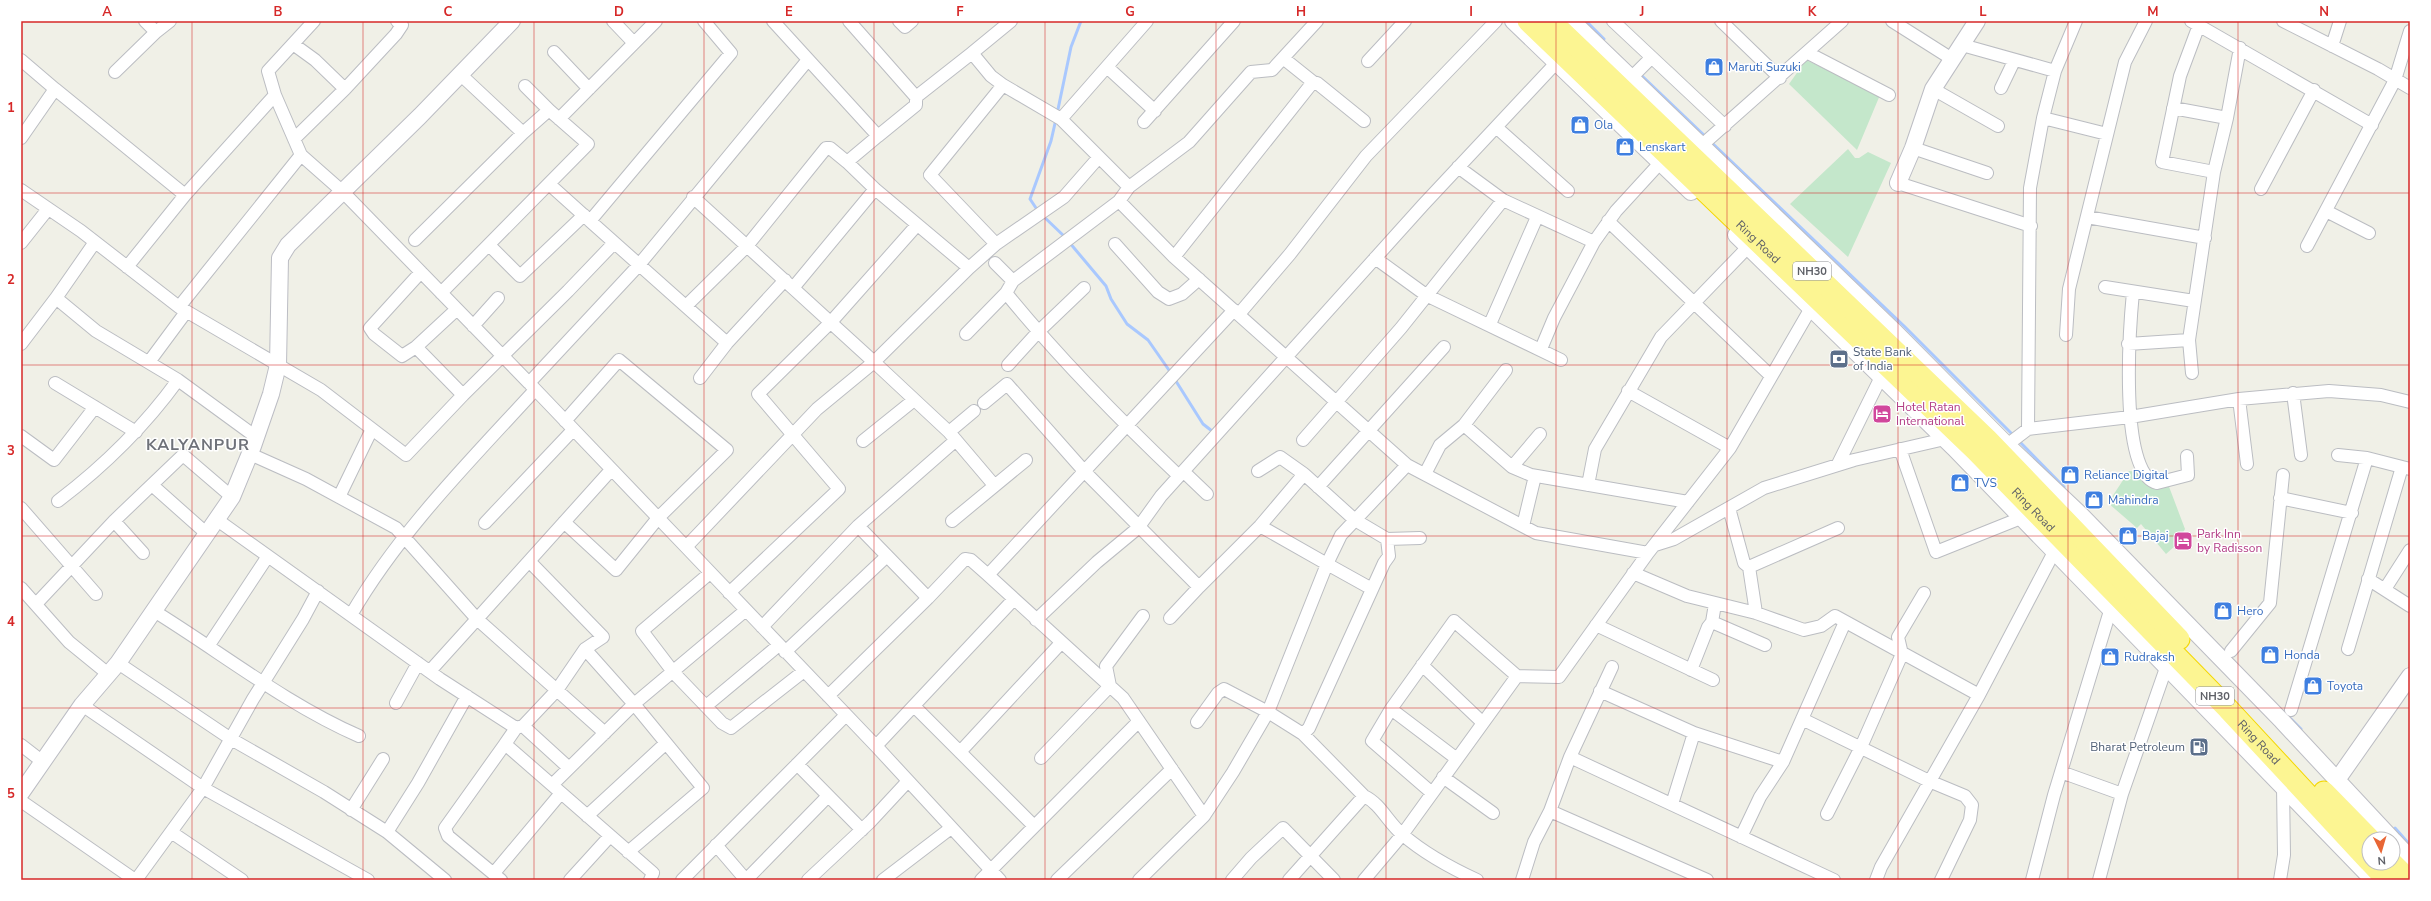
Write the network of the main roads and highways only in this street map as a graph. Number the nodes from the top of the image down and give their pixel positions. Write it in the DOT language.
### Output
graph roads {
  1 [pos="1528,21"];
  2 [pos="1551,21"];
  3 [pos="2069,532"];
  4 [pos="2362,831"];
  5 [pos="2361,852"];
  6 [pos="2378,871"];
  7 [pos="2400,871"];
  8 [pos="2387,880"];
  9 [pos="2409,880"];
  1 -- 3 [label="highway, Ring Road / NH30"];
  2 -- 3 [label="highway, Ring Road / NH30"];
  3 -- 4 [label="highway, Ring Road / NH30"];
  3 -- 5 [label="highway, Ring Road / NH30"];
  6 -- 8 [label="highway, Ring Road / NH30"];
  7 -- 9 [label="highway"];
}
